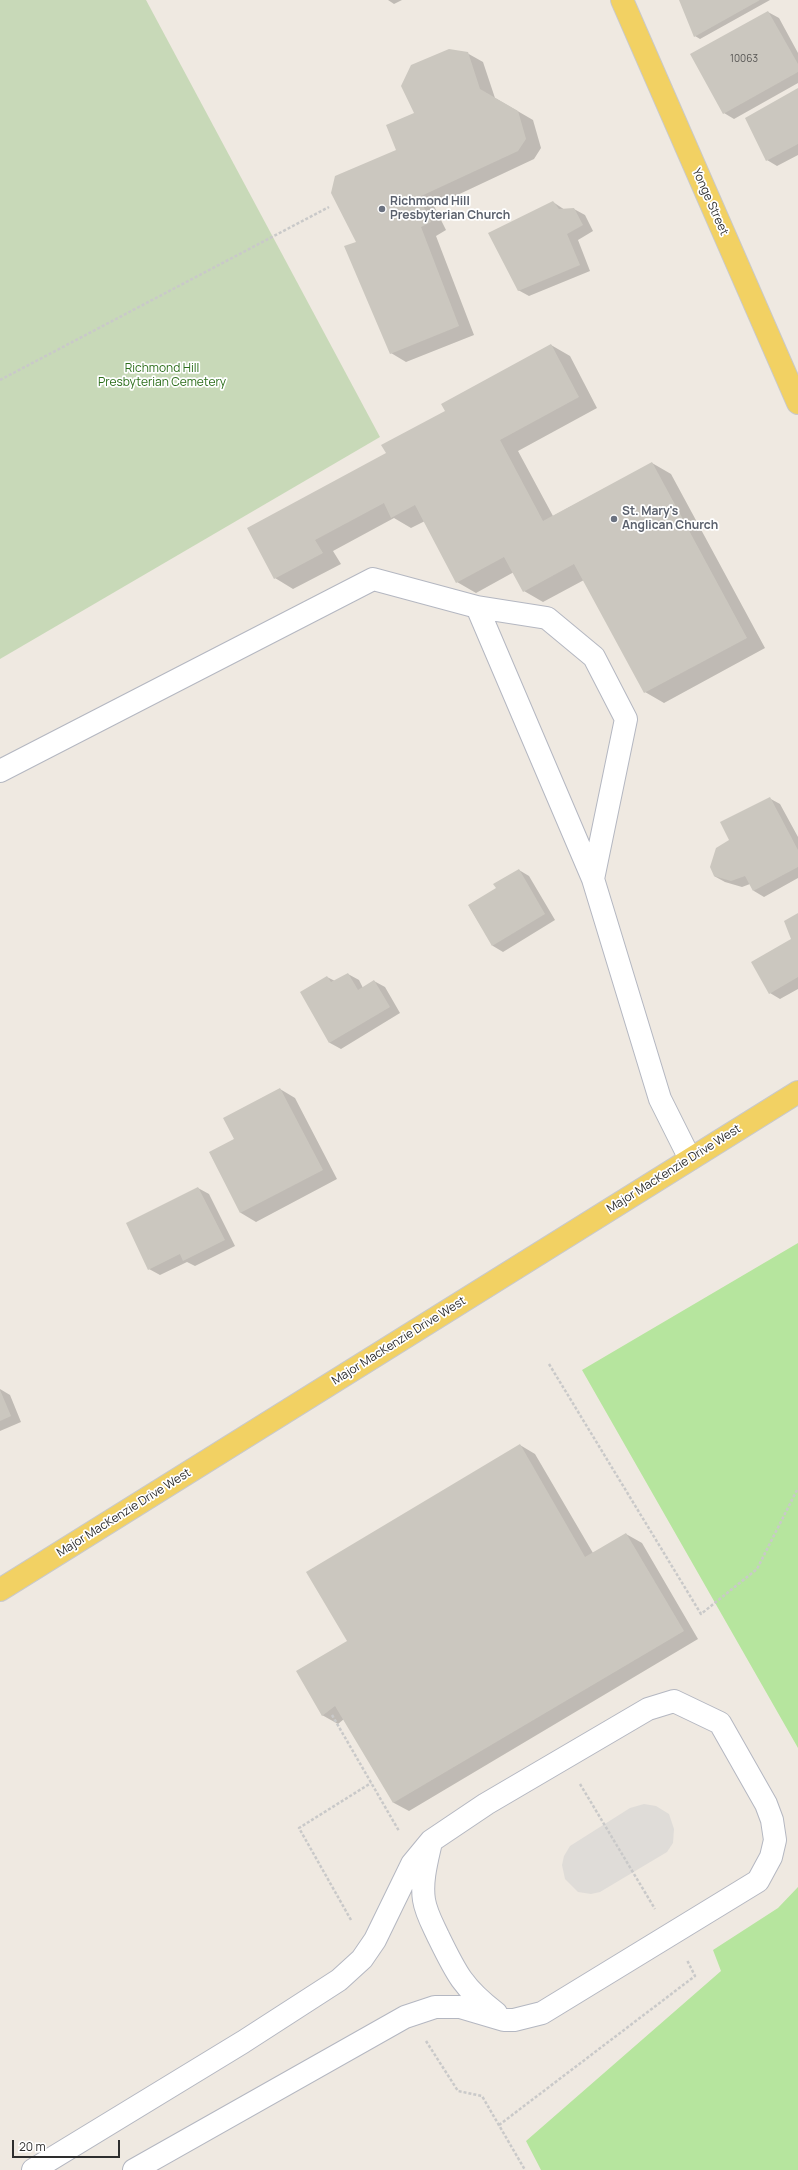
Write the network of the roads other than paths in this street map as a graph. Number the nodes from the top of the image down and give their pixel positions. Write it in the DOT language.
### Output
graph roads {
  1 [pos="622,0"];
  2 [pos="793,378"];
  3 [pos="798,403"];
  4 [pos="477,606"];
  5 [pos="0,772"];
  6 [pos="593,878"];
  7 [pos="798,1092"];
  8 [pos="690,1159"];
  9 [pos="0,1590"];
  10 [pos="431,1841"];
  11 [pos="504,2020"];
  12 [pos="33,2170"];
  13 [pos="134,2170"];
  1 -- 2 [label="main road, Yonge Street"];
  2 -- 3 [label="main road, Yonge Street"];
  4 -- 5 [label="lane"];
  4 -- 6 [label="lane"];
  4 -- 6 [label="lane"];
  6 -- 8 [label="lane"];
  7 -- 8 [label="main road, Major MacKenzie Drive West"];
  8 -- 9 [label="main road, Major MacKenzie Drive West"];
  10 -- 11 [label="lane"];
  10 -- 11 [label="lane"];
  10 -- 12 [label="lane"];
  11 -- 13 [label="lane"];
}
